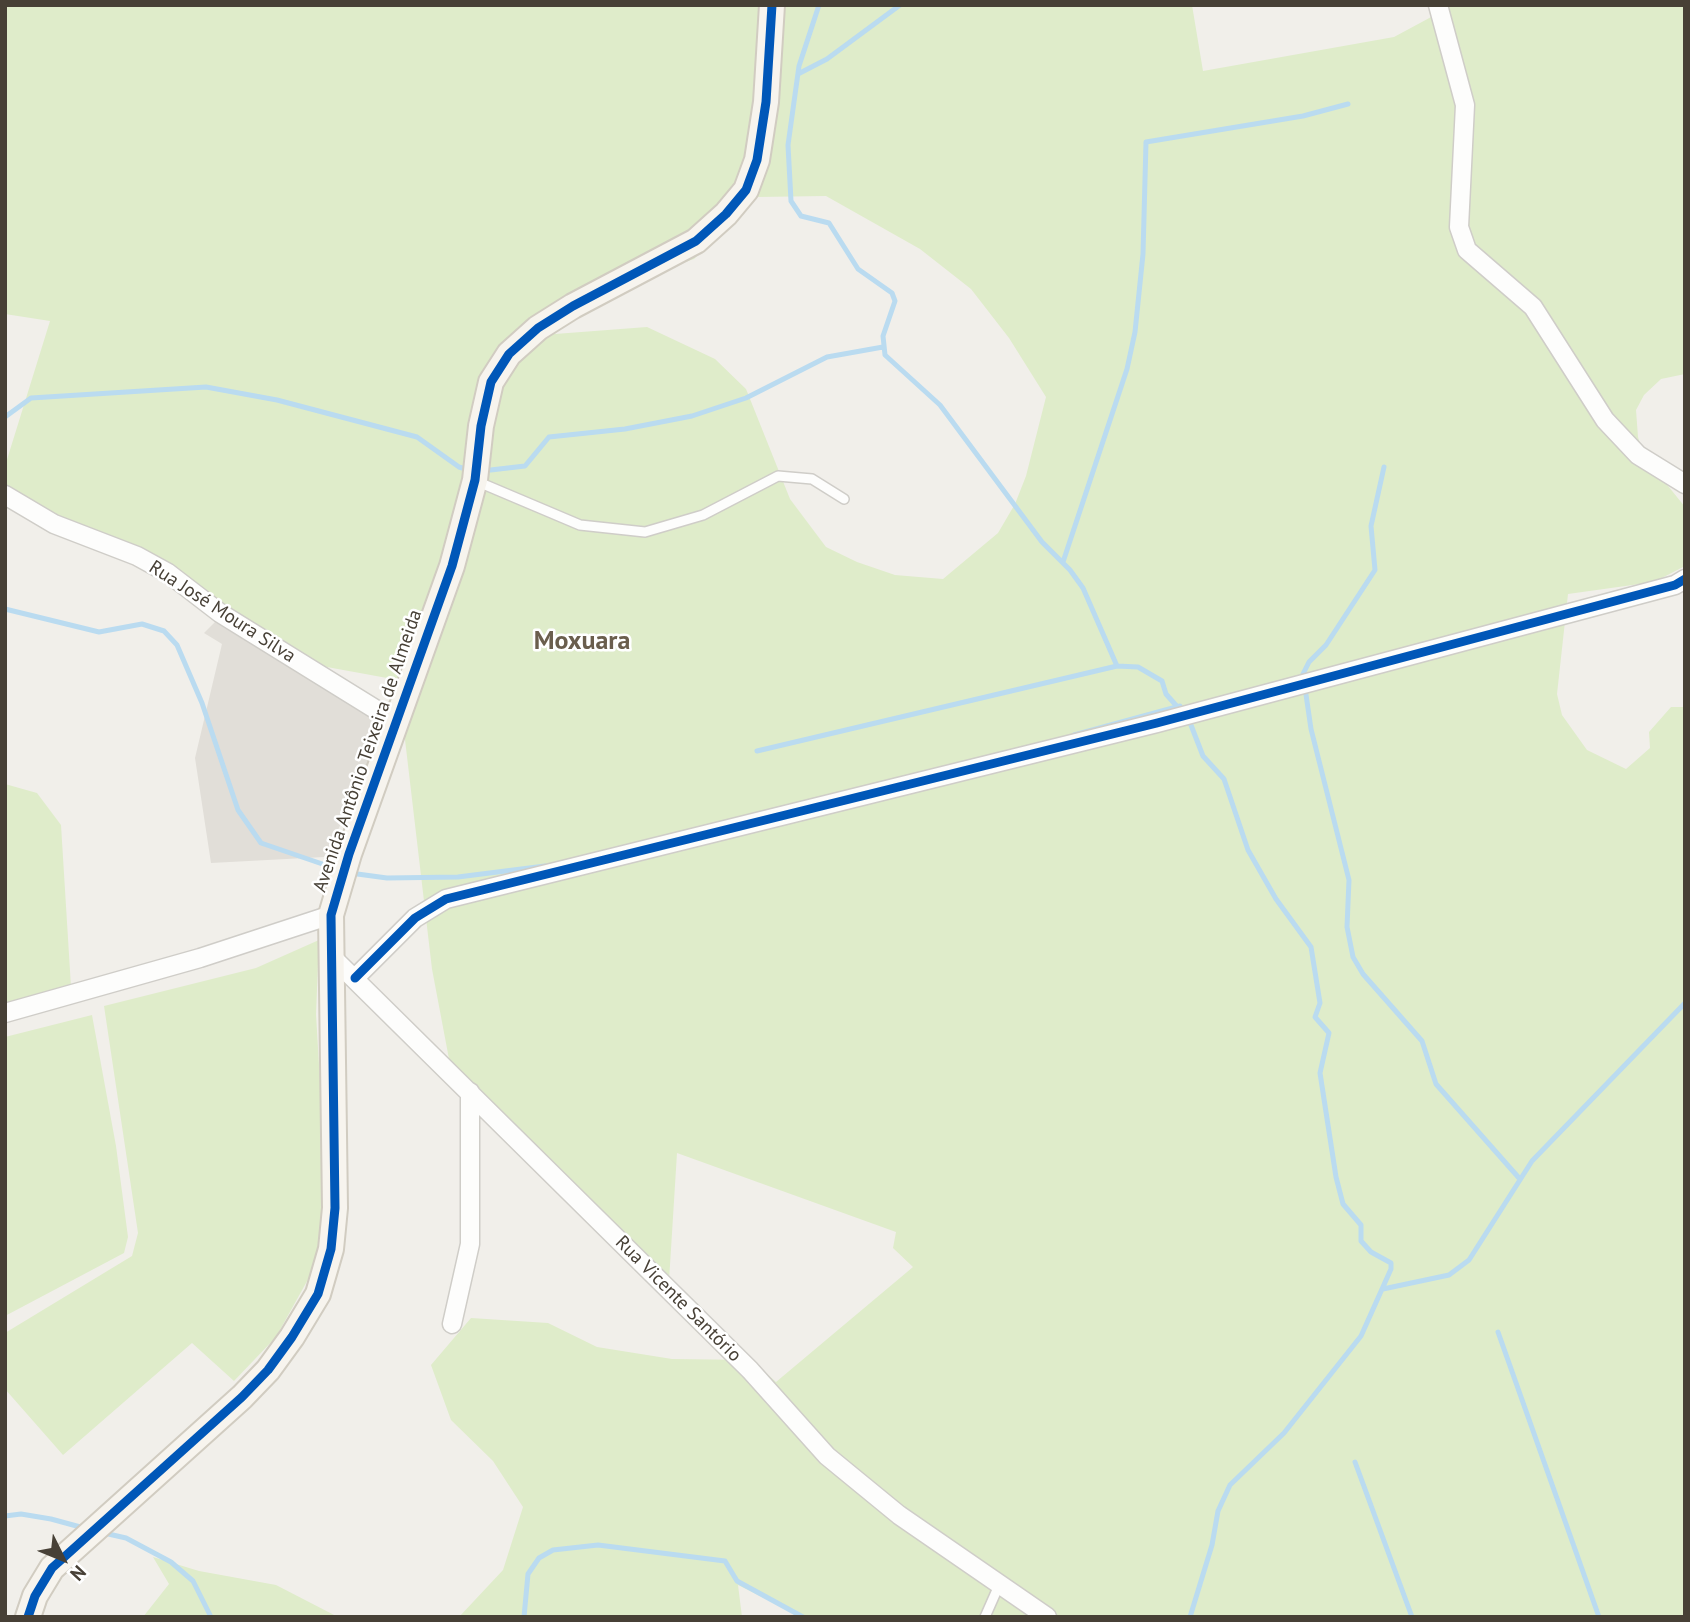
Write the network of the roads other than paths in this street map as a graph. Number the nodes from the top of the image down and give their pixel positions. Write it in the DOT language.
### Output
graph roads {
  1 [pos="772,5"];
  2 [pos="1438,5"];
  3 [pos="475,480"];
  4 [pos="1685,484"];
  5 [pos="5,495"];
  6 [pos="844,499"];
  7 [pos="1685,579"];
  8 [pos="396,722"];
  9 [pos="331,915"];
  10 [pos="330,955"];
  11 [pos="355,978"];
  12 [pos="5,1013"];
  13 [pos="470,1092"];
  14 [pos="452,1324"];
  15 [pos="1000,1583"];
  16 [pos="28,1617"];
  17 [pos="985,1617"];
  18 [pos="1047,1617"];
  1 -- 3 [label="street, Avenida Antônio Teixeira de Almeida"];
  2 -- 4 [label="street"];
  3 -- 6 [label="lane"];
  3 -- 8 [label="street, Avenida Antônio Teixeira de Almeida"];
  5 -- 8 [label="street, Rua José Moura Silva"];
  7 -- 11 [label="street"];
  8 -- 9 [label="street, Avenida Antônio Teixeira de Almeida"];
  9 -- 10 [label="street, Avenida Antônio Teixeira de Almeida"];
  9 -- 12 [label="street"];
  10 -- 11 [label="street, Rua Vicente Santório"];
  10 -- 16 [label="street, Avenida Antônio Teixeira de Almeida"];
  11 -- 13 [label="street, Rua Vicente Santório"];
  13 -- 14 [label="street"];
  13 -- 15 [label="street, Rua Vicente Santório"];
  15 -- 17 [label="lane"];
  15 -- 18 [label="street, Rua Vicente Santório"];
}
